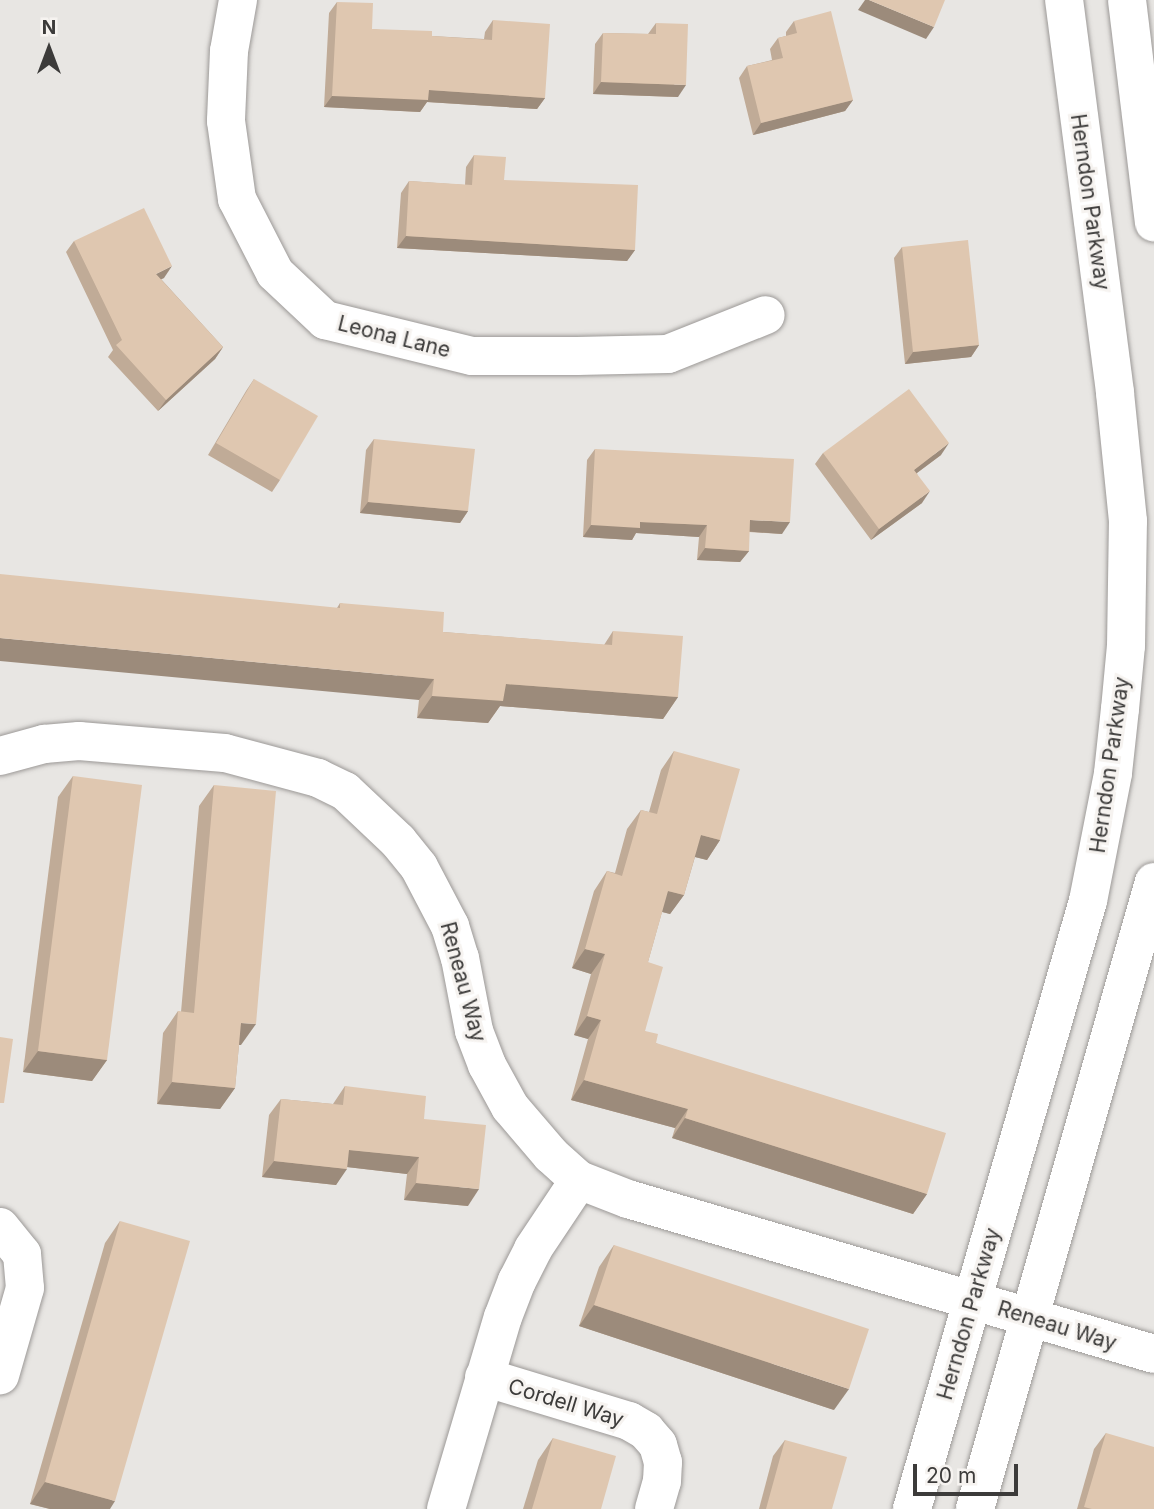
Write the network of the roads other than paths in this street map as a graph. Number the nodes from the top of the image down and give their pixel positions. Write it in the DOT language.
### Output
graph roads {
  1 [pos="238,0"];
  2 [pos="1065,0"];
  3 [pos="1127,0"];
  4 [pos="1144,62"];
  5 [pos="1154,222"];
  6 [pos="765,315"];
  7 [pos="0,755"];
  8 [pos="1154,882"];
  9 [pos="579,1180"];
  10 [pos="0,1227"];
  11 [pos="973,1300"];
  12 [pos="1030,1318"];
  13 [pos="1154,1354"];
  14 [pos="0,1375"];
  15 [pos="484,1377"];
  16 [pos="446,1509"];
  17 [pos="654,1509"];
  18 [pos="912,1509"];
  19 [pos="975,1509"];
  1 -- 6 [label="street, Leona Lane"];
  2 -- 11 [label="street, Herndon Parkway"];
  3 -- 4 [label="street"];
  4 -- 5 [label="street"];
  7 -- 9 [label="street, Reneau Way"];
  8 -- 12 [label="street"];
  9 -- 11 [label="street, Reneau Way"];
  9 -- 15 [label="street, Cordell Way"];
  10 -- 14 [label="street"];
  11 -- 12 [label="street, Reneau Way"];
  11 -- 18 [label="street, Herndon Parkway"];
  12 -- 13 [label="street, Reneau Way"];
  12 -- 19 [label="street"];
  15 -- 16 [label="street, Cordell Way"];
  15 -- 17 [label="street, Cordell Way"];
}
